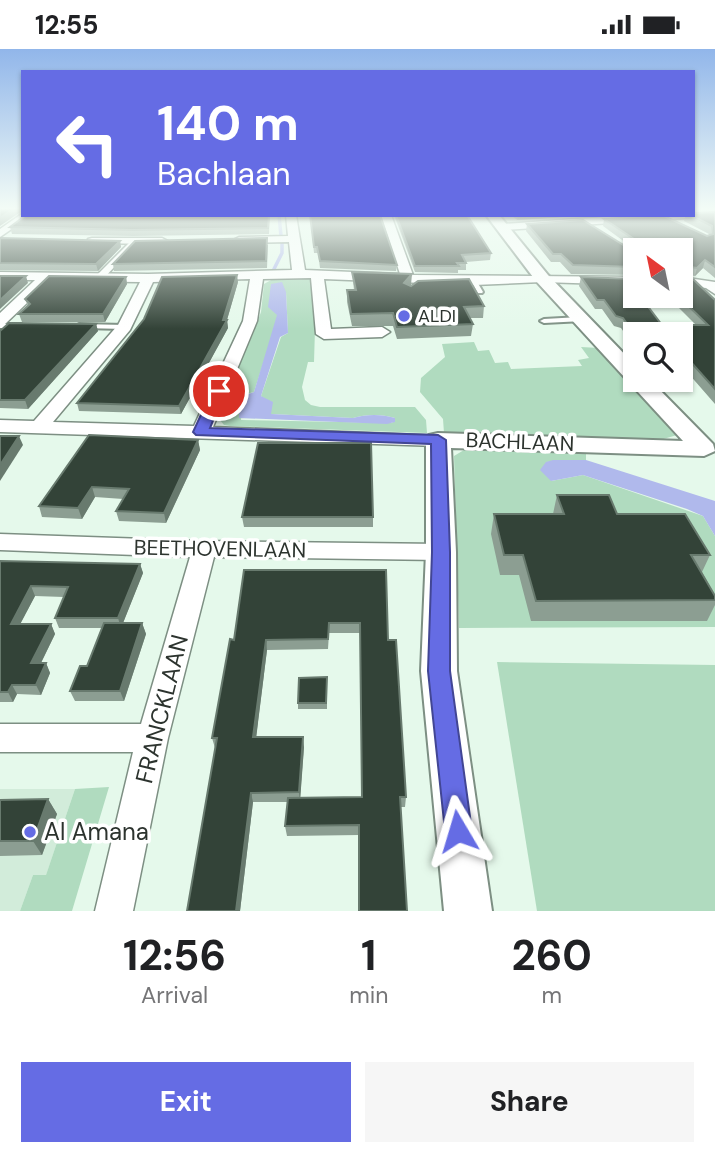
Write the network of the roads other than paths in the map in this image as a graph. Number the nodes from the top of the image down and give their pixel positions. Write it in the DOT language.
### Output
graph roads {
  1 [pos="128,248"];
  2 [pos="295,248"];
  3 [pos="398,248"];
  4 [pos="518,248"];
  5 [pos="299,274"];
  6 [pos="317,274"];
  7 [pos="257,275"];
  8 [pos="0,276"];
  9 [pos="46,277"];
  10 [pos="99,278"];
  11 [pos="148,278"];
  12 [pos="408,278"];
  13 [pos="542,278"];
  14 [pos="623,281"];
  15 [pos="693,283"];
  16 [pos="477,286"];
  17 [pos="713,286"];
  18 [pos="427,288"];
  19 [pos="580,319"];
  20 [pos="544,320"];
  21 [pos="0,323"];
  22 [pos="28,326"];
  23 [pos="69,326"];
  24 [pos="125,327"];
  25 [pos="382,331"];
  26 [pos="623,364"];
  27 [pos="651,392"];
  28 [pos="0,426"];
  29 [pos="38,428"];
  30 [pos="201,432"];
  31 [pos="438,440"];
  32 [pos="710,449"];
  33 [pos="0,542"];
  34 [pos="204,549"];
  35 [pos="441,552"];
  36 [pos="0,738"];
  37 [pos="152,738"];
  38 [pos="114,911"];
  39 [pos="468,911"];
  1 -- 10 [label="street"];
  2 -- 5 [label="street"];
  3 -- 12 [label="street"];
  4 -- 13 [label="street"];
  5 -- 6 [label="street"];
  5 -- 7 [label="street"];
  6 -- 12 [label="street"];
  6 -- 25 [label="street"];
  7 -- 11 [label="street"];
  7 -- 30 [label="street"];
  8 -- 9 [label="street"];
  9 -- 10 [label="street"];
  9 -- 21 [label="street"];
  10 -- 11 [label="street"];
  11 -- 24 [label="street"];
  12 -- 16 [label="street"];
  13 -- 14 [label="street"];
  13 -- 16 [label="street"];
  13 -- 19 [label="street"];
  15 -- 17 [label="street"];
  16 -- 18 [label="lane"];
  19 -- 20 [label="lane"];
  19 -- 26 [label="street"];
  21 -- 22 [label="lane"];
  23 -- 24 [label="lane"];
  24 -- 29 [label="street"];
  27 -- 32 [label="street"];
  28 -- 29 [label="street, BACHLAAN"];
  29 -- 30 [label="street, BACHLAAN"];
  30 -- 31 [label="street, BACHLAAN"];
  31 -- 32 [label="street, BACHLAAN"];
  31 -- 35 [label="street"];
  33 -- 34 [label="street, BEETHOVENLAAN"];
  34 -- 35 [label="street, BEETHOVENLAAN"];
  34 -- 37 [label="street, FRANCKLAAN"];
  35 -- 39 [label="street"];
  36 -- 37 [label="street"];
  37 -- 38 [label="street, FRANCKLAAN"];
}
